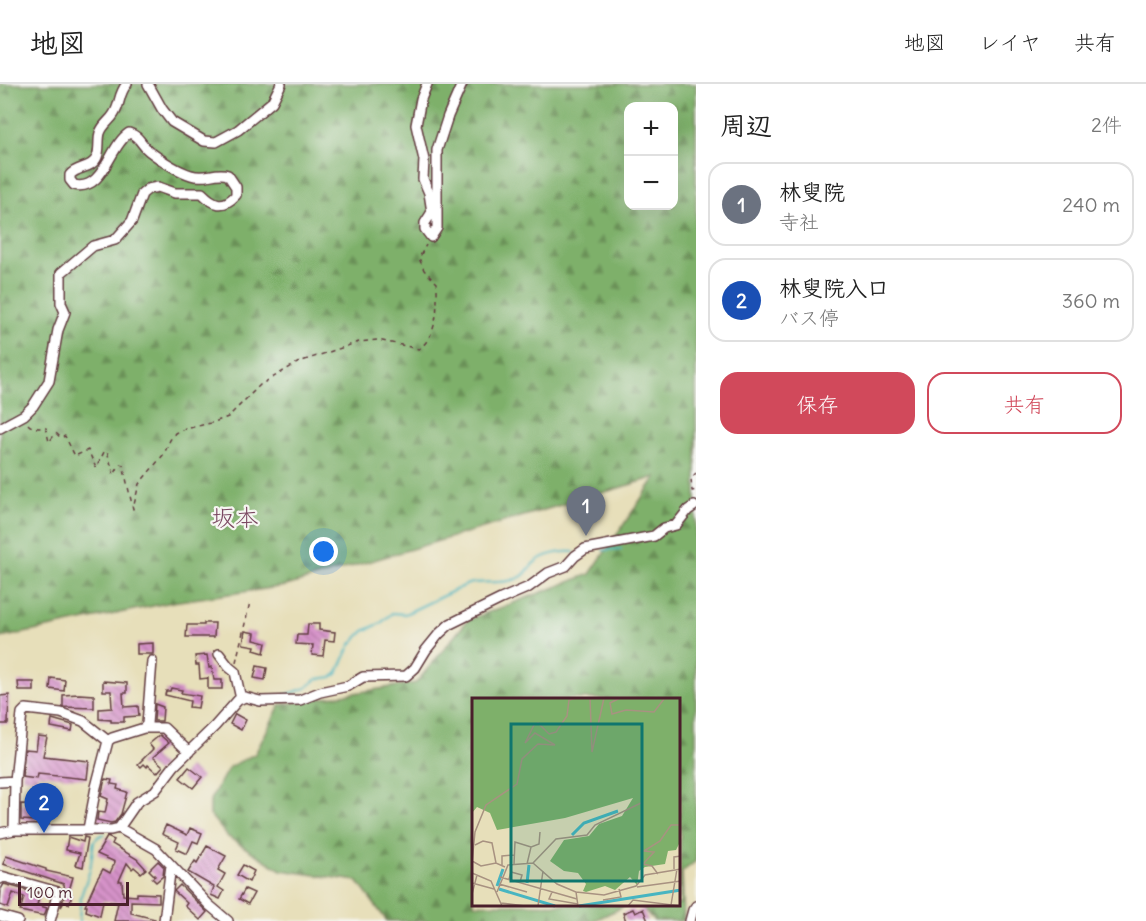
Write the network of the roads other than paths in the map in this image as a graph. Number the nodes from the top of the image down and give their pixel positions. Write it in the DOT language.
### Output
graph roads {
  1 [pos="127,84"];
  2 [pos="148,84"];
  3 [pos="281,84"];
  4 [pos="427,84"];
  5 [pos="462,84"];
  6 [pos="0,428"];
  7 [pos="694,506"];
  8 [pos="219,654"];
  9 [pos="153,661"];
  10 [pos="241,699"];
  11 [pos="144,728"];
  12 [pos="108,741"];
  13 [pos="189,752"];
  14 [pos="15,781"];
  15 [pos="0,782"];
  16 [pos="118,828"];
  17 [pos="88,829"];
  18 [pos="14,830"];
  19 [pos="0,833"];
  20 [pos="171,866"];
  21 [pos="0,879"];
  22 [pos="696,906"];
  23 [pos="0,916"];
  24 [pos="18,921"];
  25 [pos="50,921"];
  26 [pos="164,921"];
  27 [pos="228,921"];
  28 [pos="690,921"];
  1 -- 6 [label="street"];
  2 -- 3 [label="street"];
  4 -- 5 [label="street"];
  7 -- 10 [label="street"];
  8 -- 10 [label="street"];
  9 -- 11 [label="street"];
  10 -- 13 [label="street"];
  11 -- 12 [label="street"];
  11 -- 13 [label="street"];
  12 -- 14 [label="street"];
  12 -- 17 [label="street"];
  13 -- 16 [label="street"];
  14 -- 15 [label="street"];
  14 -- 18 [label="street"];
  16 -- 17 [label="street"];
  16 -- 20 [label="street"];
  17 -- 18 [label="street"];
  18 -- 19 [label="street"];
  20 -- 26 [label="street"];
  20 -- 27 [label="street"];
  21 -- 25 [label="street"];
  22 -- 28 [label="street"];
  23 -- 24 [label="street"];
}
